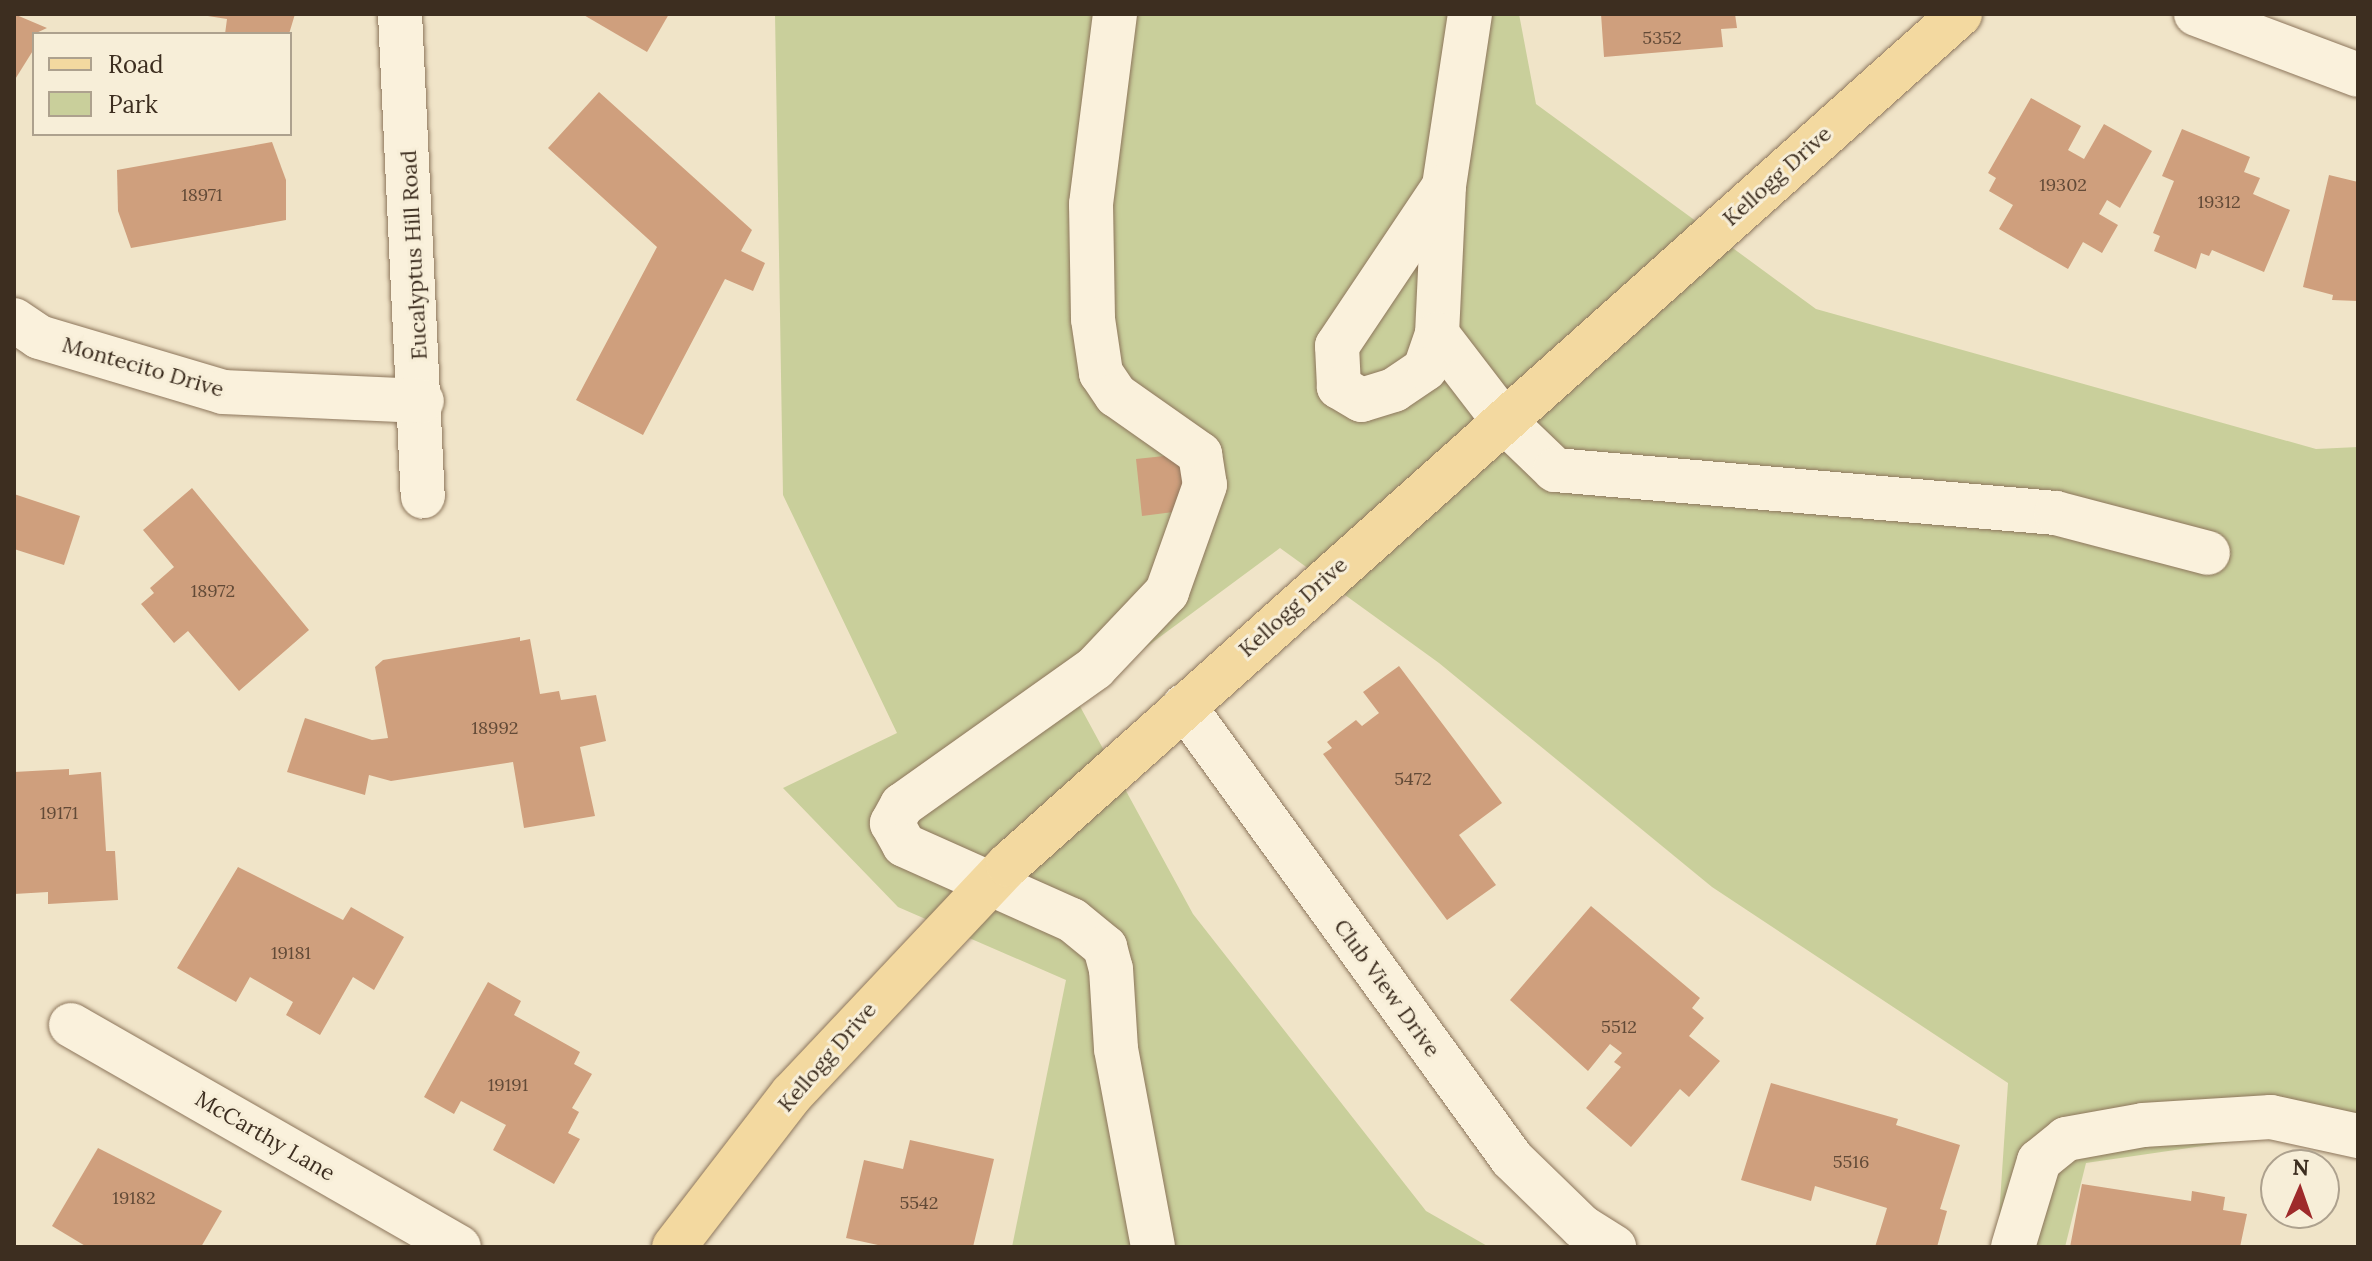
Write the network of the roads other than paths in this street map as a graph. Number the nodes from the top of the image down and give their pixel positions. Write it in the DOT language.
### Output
graph roads {
  1 [pos="400,14"];
  2 [pos="1115,14"];
  3 [pos="1470,14"];
  4 [pos="1960,14"];
  5 [pos="2196,14"];
  6 [pos="2358,75"];
  7 [pos="1444,186"];
  8 [pos="14,320"];
  9 [pos="1437,334"];
  10 [pos="422,401"];
  11 [pos="1503,420"];
  12 [pos="423,496"];
  13 [pos="2208,553"];
  14 [pos="1184,706"];
  15 [pos="993,881"];
  16 [pos="71,1025"];
  17 [pos="2358,1136"];
  18 [pos="459,1247"];
  19 [pos="674,1247"];
  20 [pos="1153,1247"];
  21 [pos="1614,1247"];
  22 [pos="2013,1247"];
  1 -- 10 [label="street, Eucalyptus Hill Road"];
  2 -- 15 [label="street"];
  3 -- 7 [label="street"];
  4 -- 11 [label="main road, Kellogg Drive"];
  5 -- 6 [label="street"];
  7 -- 9 [label="street"];
  7 -- 9 [label="street"];
  8 -- 10 [label="street, Montecito Drive"];
  9 -- 11 [label="street"];
  10 -- 12 [label="street, Eucalyptus Hill Road"];
  11 -- 13 [label="street"];
  11 -- 14 [label="main road, Kellogg Drive"];
  14 -- 15 [label="main road, Kellogg Drive"];
  14 -- 21 [label="street, Club View Drive"];
  15 -- 19 [label="main road, Kellogg Drive"];
  15 -- 20 [label="street"];
  16 -- 18 [label="street, McCarthy Lane"];
  17 -- 22 [label="street"];
}
